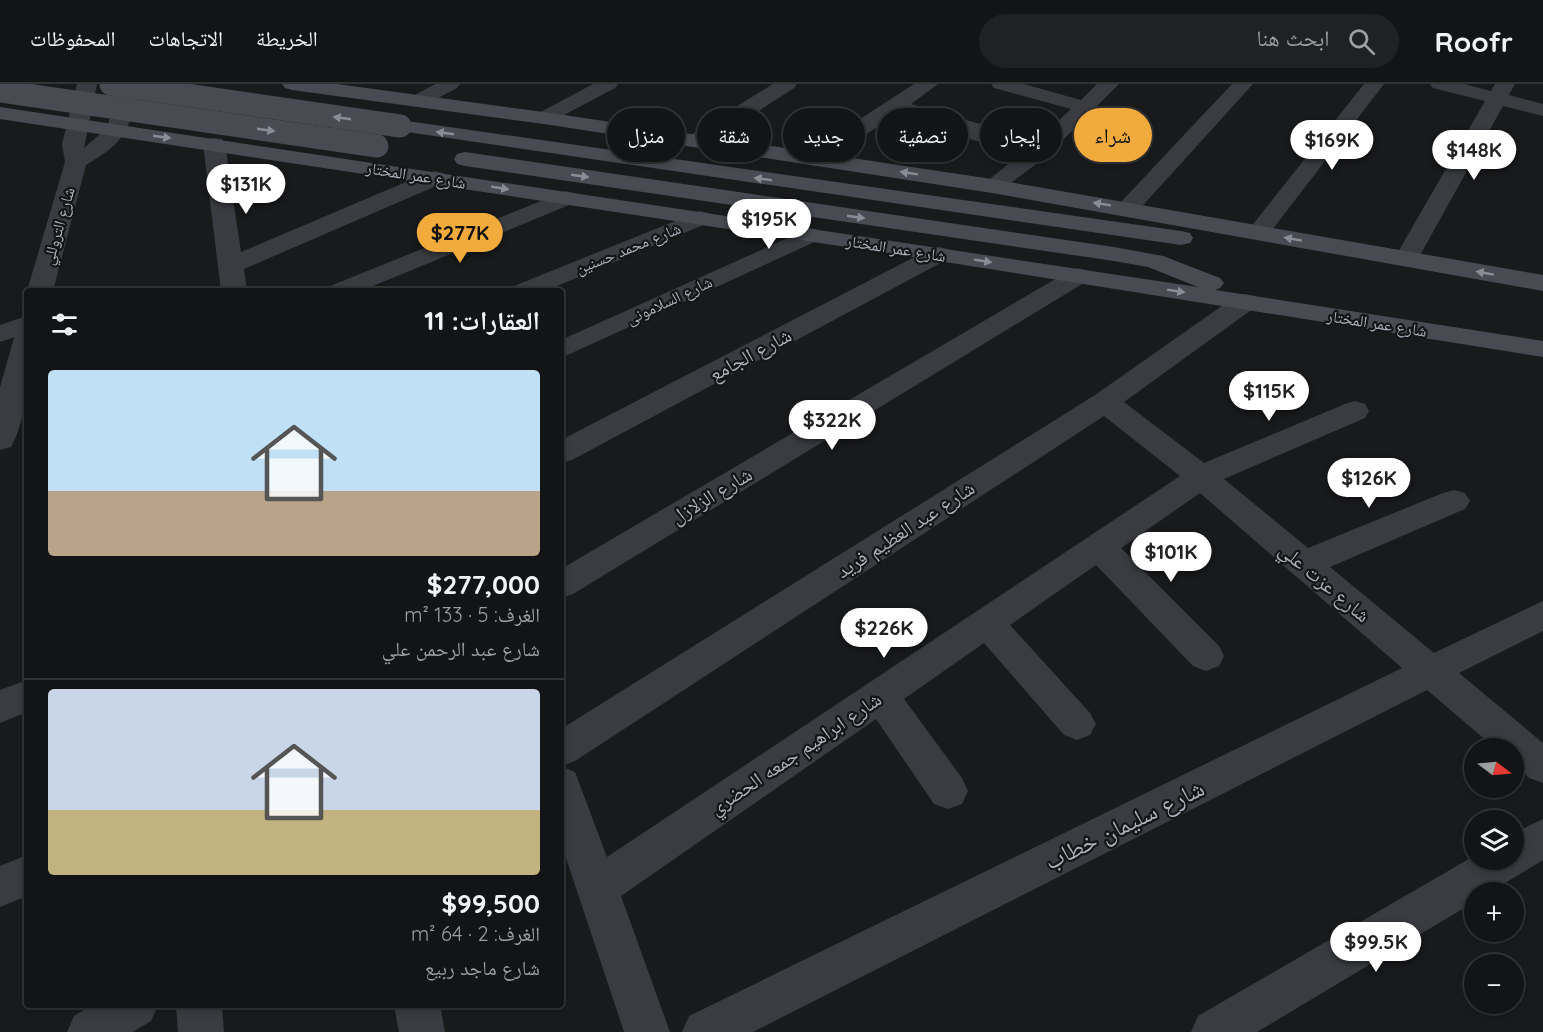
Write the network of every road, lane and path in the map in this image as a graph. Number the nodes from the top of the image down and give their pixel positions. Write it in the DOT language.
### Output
graph roads {
  1 [pos="87,84"];
  2 [pos="111,84"];
  3 [pos="129,84"];
  4 [pos="291,84"];
  5 [pos="450,84"];
  6 [pos="608,84"];
  7 [pos="785,84"];
  8 [pos="928,84"];
  9 [pos="1001,84"];
  10 [pos="1109,84"];
  11 [pos="1243,84"];
  12 [pos="1374,84"];
  13 [pos="1440,84"];
  14 [pos="0,91"];
  15 [pos="1502,91"];
  16 [pos="420,100"];
  17 [pos="896,106"];
  18 [pos="1085,106"];
  19 [pos="748,108"];
  20 [pos="1543,110"];
  21 [pos="0,113"];
  22 [pos="544,118"];
  23 [pos="77,124"];
  24 [pos="865,126"];
  25 [pos="1062,128"];
  26 [pos="117,130"];
  27 [pos="980,130"];
  28 [pos="697,141"];
  29 [pos="214,144"];
  30 [pos="400,150"];
  31 [pos="447,157"];
  32 [pos="76,162"];
  33 [pos="834,162"];
  34 [pos="1024,162"];
  35 [pos="435,178"];
  36 [pos="992,186"];
  37 [pos="566,198"];
  38 [pos="1128,208"];
  39 [pos="700,218"];
  40 [pos="1258,233"];
  41 [pos="810,235"];
  42 [pos="939,254"];
  43 [pos="1406,259"];
  44 [pos="232,265"];
  45 [pos="1078,276"];
  46 [pos="1543,283"];
  47 [pos="41,288"];
  48 [pos="234,288"];
  49 [pos="346,288"];
  50 [pos="530,288"];
  51 [pos="1245,302"];
  52 [pos="24,325"];
  53 [pos="0,334"];
  54 [pos="564,349"];
  55 [pos="1543,349"];
  56 [pos="24,351"];
  57 [pos="1105,402"];
  58 [pos="1355,411"];
  59 [pos="8,421"];
  60 [pos="564,451"];
  61 [pos="1201,477"];
  62 [pos="1454,501"];
  63 [pos="1098,546"];
  64 [pos="1303,564"];
  65 [pos="564,583"];
  66 [pos="1543,615"];
  67 [pos="986,622"];
  68 [pos="1206,656"];
  69 [pos="1430,672"];
  70 [pos="880,695"];
  71 [pos="24,697"];
  72 [pos="0,707"];
  73 [pos="1077,724"];
  74 [pos="564,746"];
  75 [pos="1543,766"];
  76 [pos="948,791"];
  77 [pos="564,793"];
  78 [pos="1543,838"];
  79 [pos="1524,849"];
  80 [pos="1490,870"];
  81 [pos="24,876"];
  82 [pos="0,887"];
  83 [pos="597,888"];
  84 [pos="130,1008"];
  85 [pos="199,1008"];
  86 [pos="418,1008"];
  87 [pos="90,1032"];
  88 [pos="201,1032"];
  89 [pos="422,1032"];
  90 [pos="647,1032"];
  91 [pos="705,1032"];
  92 [pos="1214,1032"];
  1 -- 23 [label="street, شارع التروللي"];
  40 -- 2 [label="main road, one-way, bridge"];
  3 -- 26 [label="street"];
  4 -- 16 [label="main road"];
  4 -- 29 [label="main road"];
  5 -- 16 [label="street"];
  6 -- 22 [label="street"];
  7 -- 19 [label="street"];
  8 -- 17 [label="street"];
  9 -- 18 [label="street"];
  10 -- 18 [label="street"];
  11 -- 38 [label="street"];
  12 -- 40 [label="street"];
  13 -- 15 [label="street"];
  14 -- 30 [label="main road, one-way, bridge"];
  15 -- 20 [label="street"];
  15 -- 43 [label="street"];
  16 -- 22 [label="main road"];
  17 -- 24 [label="street"];
  17 -- 27 [label="street"];
  18 -- 25 [label="street"];
  21 -- 23 [label="main road, شارع عمر المختار"];
  22 -- 28 [label="main road"];
  23 -- 26 [label="main road, شارع عمر المختار"];
  23 -- 32 [label="street, شارع التروللي"];
  26 -- 29 [label="main road, شارع عمر المختار, one-way"];
  26 -- 32 [label="street, شارع التروللي"];
  29 -- 35 [label="main road, شارع عمر المختار"];
  29 -- 44 [label="street"];
  31 -- 51 [label="main road, one-way"];
  32 -- 47 [label="street, شارع التروللي"];
  36 -- 33 [label="main road, one-way"];
  34 -- 36 [label="street"];
  35 -- 37 [label="main road, شارع عمر المختار, one-way"];
  35 -- 44 [label="street"];
  38 -- 36 [label="main road, one-way"];
  37 -- 39 [label="main road, شارع عمر المختار"];
  37 -- 49 [label="street"];
  38 -- 40 [label="main road"];
  39 -- 41 [label="main road, شارع عمر المختار"];
  39 -- 50 [label="street, شارع محمد حسنين"];
  43 -- 40 [label="main road, one-way"];
  41 -- 42 [label="main road, شارع عمر المختار"];
  41 -- 54 [label="street, شارع السلامونى"];
  42 -- 45 [label="main road, شارع عمر المختار, one-way"];
  42 -- 60 [label="street, شارع الجامع"];
  46 -- 43 [label="main road, one-way"];
  44 -- 48 [label="street"];
  45 -- 51 [label="main road, شارع عمر المختار, one-way"];
  45 -- 65 [label="street, شارع الزلازل"];
  51 -- 55 [label="main road, شارع عمر المختار"];
  51 -- 57 [label="street, شارع عبد العظيم فريد"];
  52 -- 53 [label="street"];
  56 -- 59 [label="street"];
  57 -- 61 [label="street, شارع عزت علي"];
  57 -- 74 [label="street, شارع عبد العظيم فريد"];
  58 -- 61 [label="street, شارع ابراهيم جمعه الحضري"];
  61 -- 63 [label="street, شارع ابراهيم جمعه الحضري"];
  61 -- 64 [label="street, شارع عزت علي"];
  62 -- 64 [label="street"];
  63 -- 67 [label="street, شارع ابراهيم جمعه الحضري"];
  63 -- 68 [label="street"];
  64 -- 69 [label="street, شارع عزت علي"];
  66 -- 69 [label="street, شارع سليمان خطاب"];
  67 -- 70 [label="street, شارع ابراهيم جمعه الحضري"];
  67 -- 73 [label="street"];
  69 -- 75 [label="street, شارع عزت علي"];
  69 -- 91 [label="street, شارع سليمان خطاب"];
  70 -- 76 [label="street"];
  70 -- 83 [label="street, شارع ابراهيم جمعه الحضري"];
  71 -- 72 [label="street"];
  77 -- 83 [label="street"];
  78 -- 79 [label="street"];
  80 -- 92 [label="street"];
  81 -- 82 [label="street"];
  83 -- 90 [label="street"];
  84 -- 87 [label="street"];
  85 -- 88 [label="street"];
  86 -- 89 [label="street"];
}
